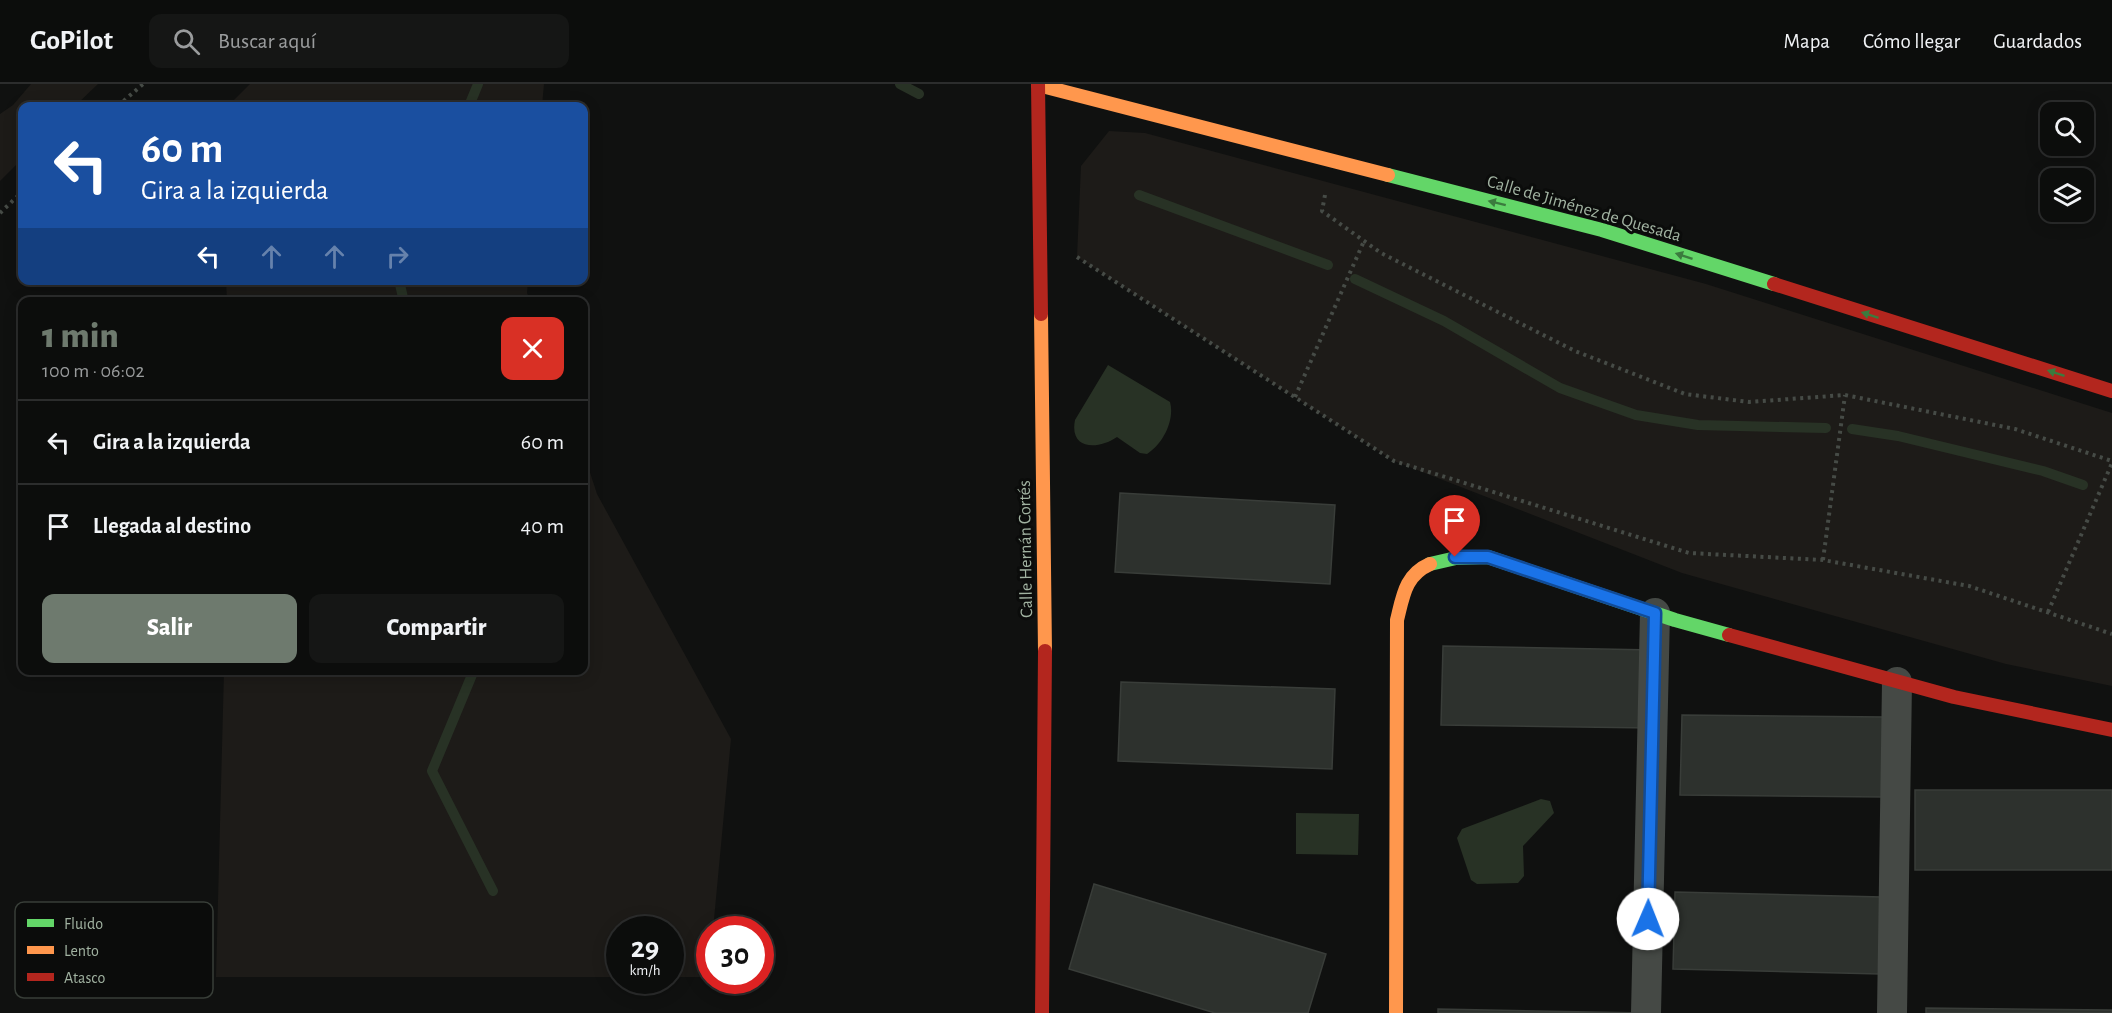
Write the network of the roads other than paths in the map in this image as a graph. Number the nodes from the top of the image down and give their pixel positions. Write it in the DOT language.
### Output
graph roads {
  1 [pos="1038,85"];
  2 [pos="2112,391"];
  3 [pos="1655,613"];
  4 [pos="1897,682"];
  5 [pos="2112,730"];
  6 [pos="1042,1013"];
  7 [pos="1396,1013"];
  8 [pos="1646,1013"];
  9 [pos="1892,1013"];
  2 -- 1 [label="street, Calle de Jiménez de Quesada, one-way"];
  1 -- 6 [label="street, Calle Hernán Cortés"];
  3 -- 4 [label="street"];
  3 -- 7 [label="street"];
  3 -- 8 [label="street"];
  4 -- 5 [label="street"];
  4 -- 9 [label="street"];
}
